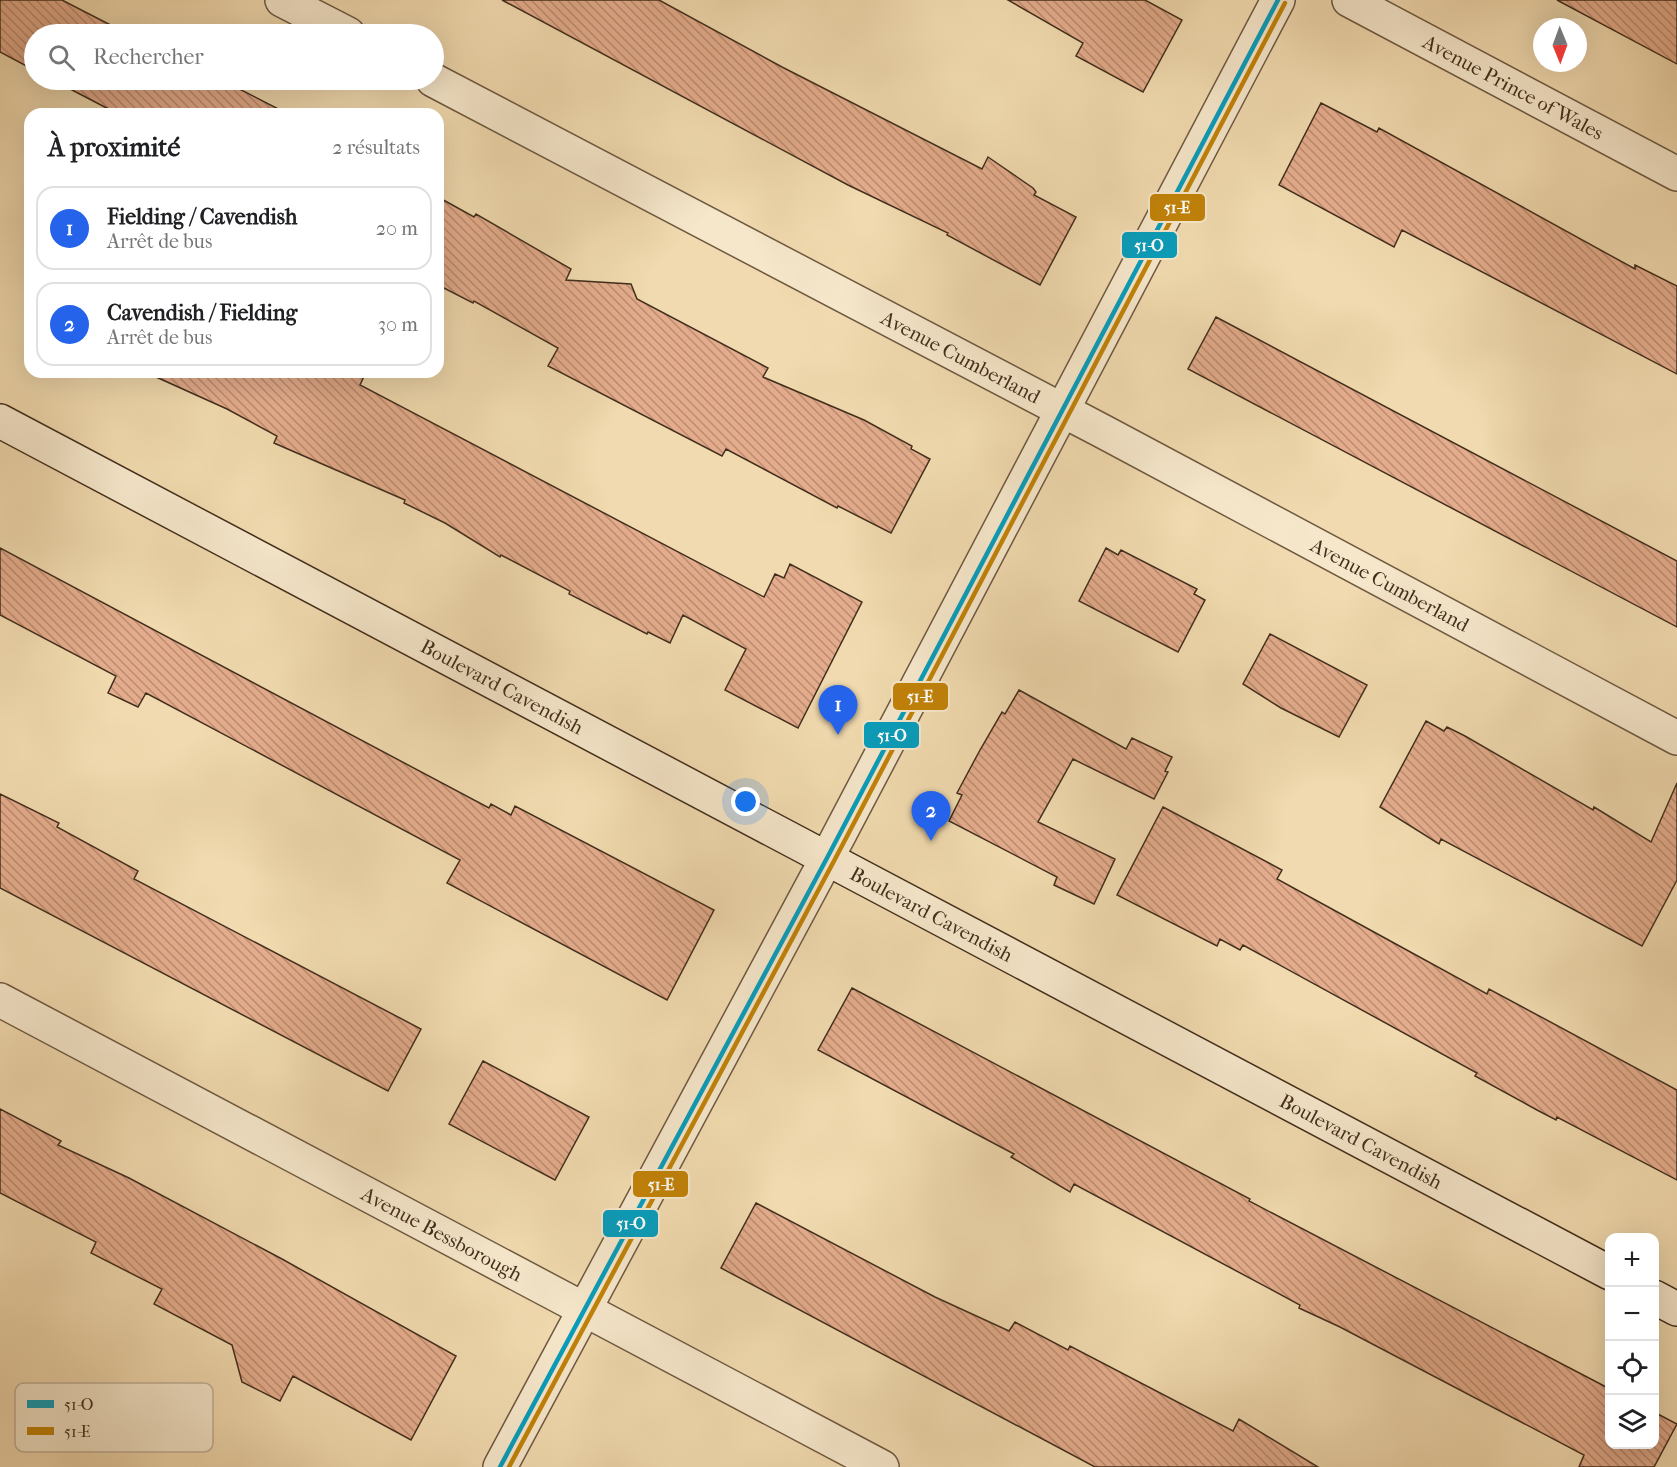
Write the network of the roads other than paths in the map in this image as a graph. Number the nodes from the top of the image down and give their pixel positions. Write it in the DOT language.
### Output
graph roads {
  1 [pos="282,0"];
  2 [pos="1278,0"];
  3 [pos="1349,0"];
  4 [pos="329,24"];
  5 [pos="444,86"];
  6 [pos="1677,174"];
  7 [pos="1061,410"];
  8 [pos="0,421"];
  9 [pos="1677,738"];
  10 [pos="827,858"];
  11 [pos="0,1000"];
  12 [pos="1605,1270"];
  13 [pos="1659,1300"];
  14 [pos="585,1308"];
  15 [pos="1677,1309"];
  16 [pos="500,1467"];
  17 [pos="882,1467"];
  1 -- 4 [label="street"];
  2 -- 7 [label="street"];
  3 -- 6 [label="street, Avenue Prince of Wales"];
  5 -- 7 [label="street, Avenue Cumberland"];
  7 -- 9 [label="street, Avenue Cumberland"];
  7 -- 10 [label="street"];
  8 -- 10 [label="street, Boulevard Cavendish"];
  10 -- 12 [label="street, Boulevard Cavendish"];
  10 -- 14 [label="street"];
  11 -- 14 [label="street, Avenue Bessborough"];
  13 -- 15 [label="street"];
  14 -- 16 [label="street"];
  14 -- 17 [label="street, Avenue Bessborough"];
}
